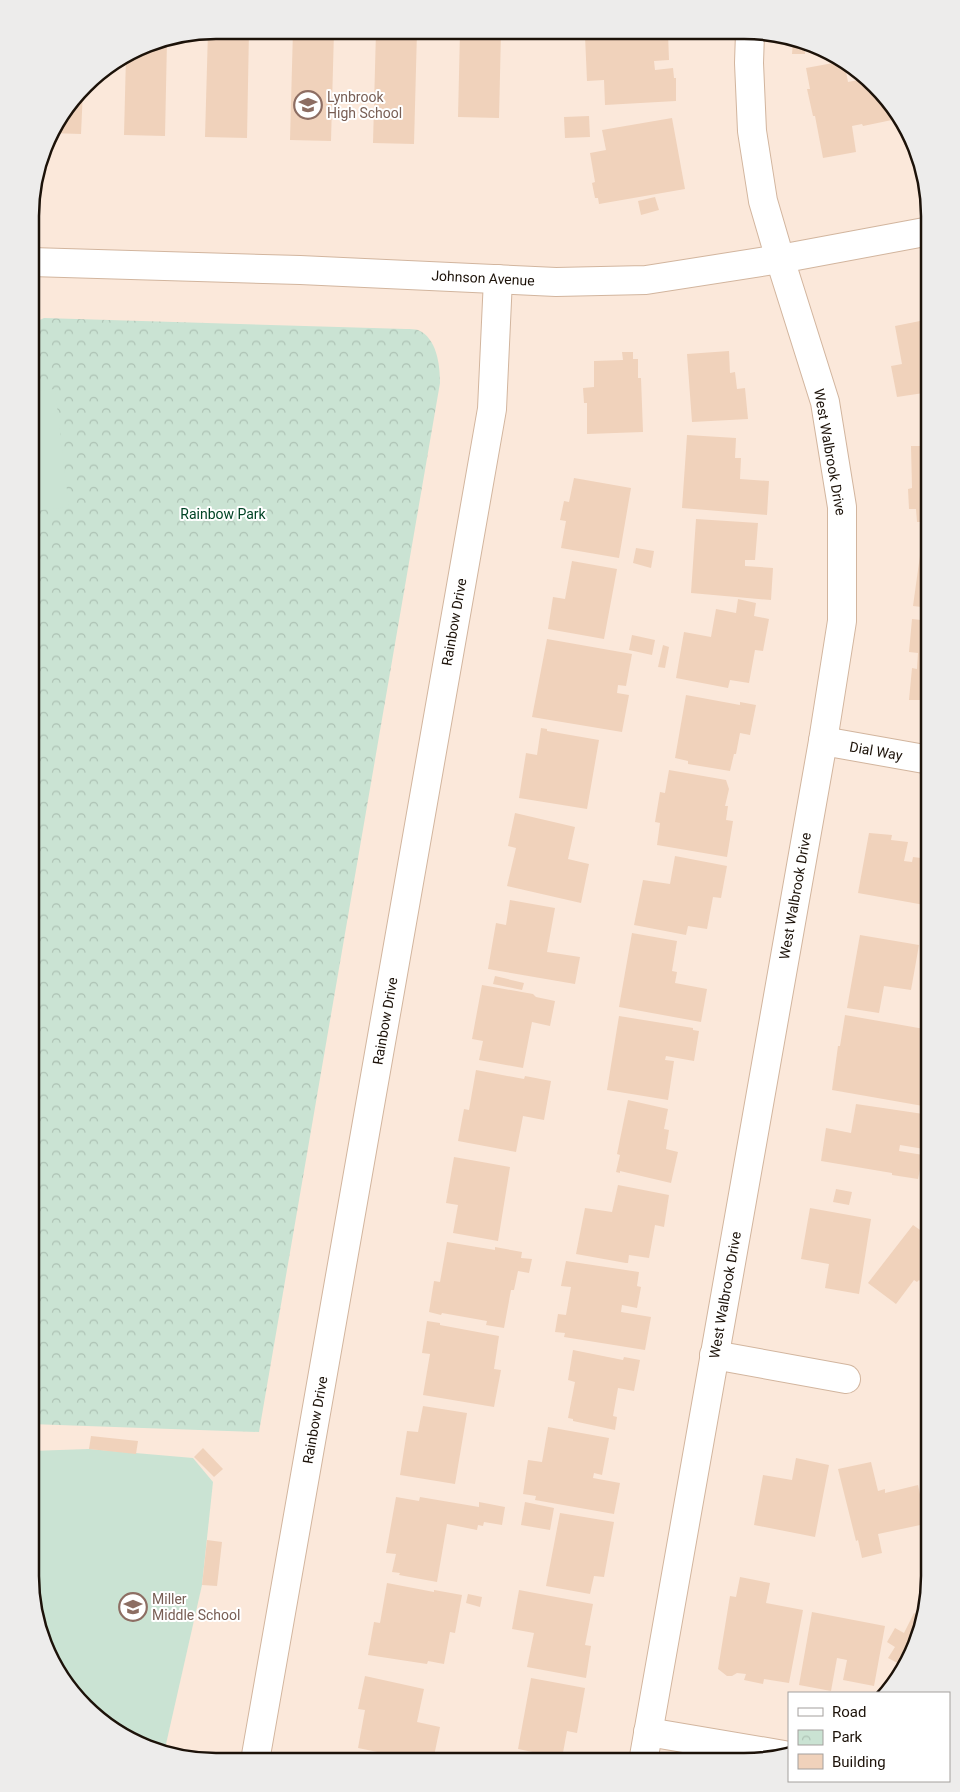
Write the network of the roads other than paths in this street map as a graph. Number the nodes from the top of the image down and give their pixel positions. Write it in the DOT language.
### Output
graph roads {
  1 [pos="750,39"];
  2 [pos="921,233"];
  3 [pos="780,259"];
  4 [pos="39,262"];
  5 [pos="498,279"];
  6 [pos="823,741"];
  7 [pos="921,758"];
  8 [pos="714,1355"];
  9 [pos="846,1379"];
  10 [pos="648,1732"];
  11 [pos="767,1752"];
  12 [pos="256,1753"];
  13 [pos="644,1753"];
  1 -- 3 [label="street, West Walbrook Drive"];
  2 -- 3 [label="street, Johnson Avenue"];
  3 -- 5 [label="street, Johnson Avenue"];
  3 -- 6 [label="street, West Walbrook Drive"];
  4 -- 5 [label="street, Johnson Avenue"];
  5 -- 12 [label="street, Rainbow Drive"];
  6 -- 7 [label="street, Dial Way"];
  6 -- 8 [label="street, West Walbrook Drive"];
  8 -- 9 [label="street"];
  8 -- 10 [label="street, West Walbrook Drive"];
  10 -- 11 [label="street"];
  10 -- 13 [label="street, West Walbrook Drive"];
}
